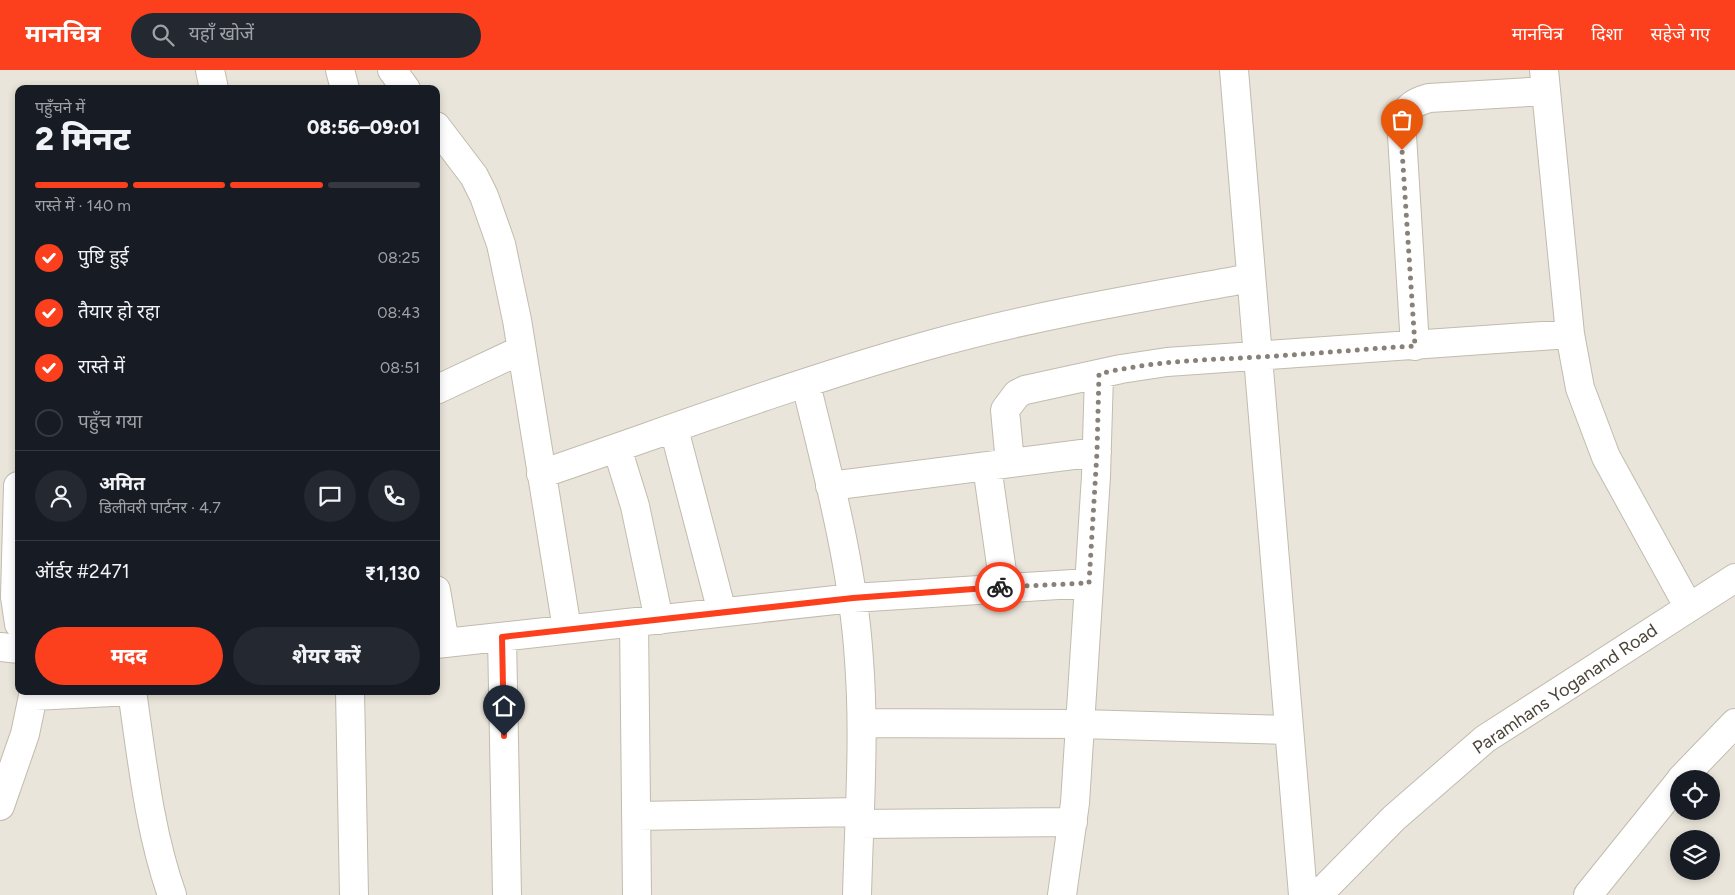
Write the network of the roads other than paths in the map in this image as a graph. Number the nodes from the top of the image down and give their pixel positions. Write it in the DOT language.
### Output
graph roads {
  1 [pos="210,70"];
  2 [pos="340,70"];
  3 [pos="392,70"];
  4 [pos="1234,70"];
  5 [pos="1545,81"];
  6 [pos="213,85"];
  7 [pos="344,85"];
  8 [pos="403,85"];
  9 [pos="440,131"];
  10 [pos="1251,278"];
  11 [pos="1570,334"];
  12 [pos="1415,346"];
  13 [pos="521,350"];
  14 [pos="1258,357"];
  15 [pos="1099,374"];
  16 [pos="806,384"];
  17 [pos="440,388"];
  18 [pos="674,429"];
  19 [pos="617,448"];
  20 [pos="1097,452"];
  21 [pos="999,465"];
  22 [pos="541,474"];
  23 [pos="830,486"];
  24 [pos="1735,578"];
  25 [pos="1089,583"];
  26 [pos="1004,586"];
  27 [pos="853,598"];
  28 [pos="1688,606"];
  29 [pos="722,612"];
  30 [pos="646,621"];
  31 [pos="567,630"];
  32 [pos="502,637"];
  33 [pos="441,643"];
  34 [pos="0,647"];
  35 [pos="15,648"];
  36 [pos="34,695"];
  37 [pos="133,695"];
  38 [pos="350,695"];
  39 [pos="862,723"];
  40 [pos="1735,723"];
  41 [pos="1080,724"];
  42 [pos="1289,730"];
  43 [pos="1690,770"];
  44 [pos="1670,793"];
  45 [pos="0,806"];
  46 [pos="636,816"];
  47 [pos="859,818"];
  48 [pos="1073,822"];
  49 [pos="172,895"];
  50 [pos="354,895"];
  51 [pos="507,895"];
  52 [pos="637,895"];
  53 [pos="857,895"];
  54 [pos="1062,895"];
  55 [pos="1303,895"];
  56 [pos="1318,895"];
  57 [pos="1588,895"];
  1 -- 6 [label="street"];
  2 -- 7 [label="street"];
  3 -- 8 [label="street"];
  4 -- 10 [label="street"];
  5 -- 11 [label="street"];
  5 -- 12 [label="street"];
  9 -- 13 [label="street"];
  10 -- 14 [label="street"];
  10 -- 16 [label="street"];
  11 -- 12 [label="street"];
  11 -- 28 [label="street"];
  12 -- 14 [label="street"];
  13 -- 17 [label="street"];
  13 -- 22 [label="street"];
  14 -- 15 [label="street"];
  14 -- 42 [label="street"];
  15 -- 20 [label="street"];
  15 -- 21 [label="street"];
  16 -- 18 [label="street"];
  16 -- 23 [label="street"];
  18 -- 19 [label="street"];
  18 -- 29 [label="street"];
  19 -- 22 [label="street"];
  19 -- 30 [label="street"];
  20 -- 21 [label="street"];
  20 -- 25 [label="street"];
  21 -- 23 [label="street"];
  21 -- 26 [label="street"];
  22 -- 31 [label="street"];
  23 -- 27 [label="street"];
  24 -- 28 [label="street, Paramhans Yoganand Road"];
  25 -- 26 [label="street"];
  25 -- 41 [label="street"];
  26 -- 27 [label="street"];
  27 -- 29 [label="street"];
  27 -- 39 [label="street"];
  28 -- 56 [label="street, Paramhans Yoganand Road"];
  29 -- 30 [label="street"];
  30 -- 31 [label="street"];
  30 -- 46 [label="street"];
  31 -- 32 [label="street"];
  32 -- 33 [label="street"];
  32 -- 51 [label="street"];
  34 -- 35 [label="street"];
  36 -- 45 [label="street"];
  37 -- 49 [label="street"];
  38 -- 50 [label="street"];
  39 -- 41 [label="street"];
  39 -- 47 [label="street"];
  40 -- 43 [label="street"];
  41 -- 42 [label="street"];
  41 -- 48 [label="street"];
  42 -- 55 [label="street"];
  44 -- 57 [label="street"];
  46 -- 47 [label="street"];
  46 -- 52 [label="street"];
  47 -- 48 [label="street"];
  47 -- 53 [label="street"];
  48 -- 54 [label="street"];
}
